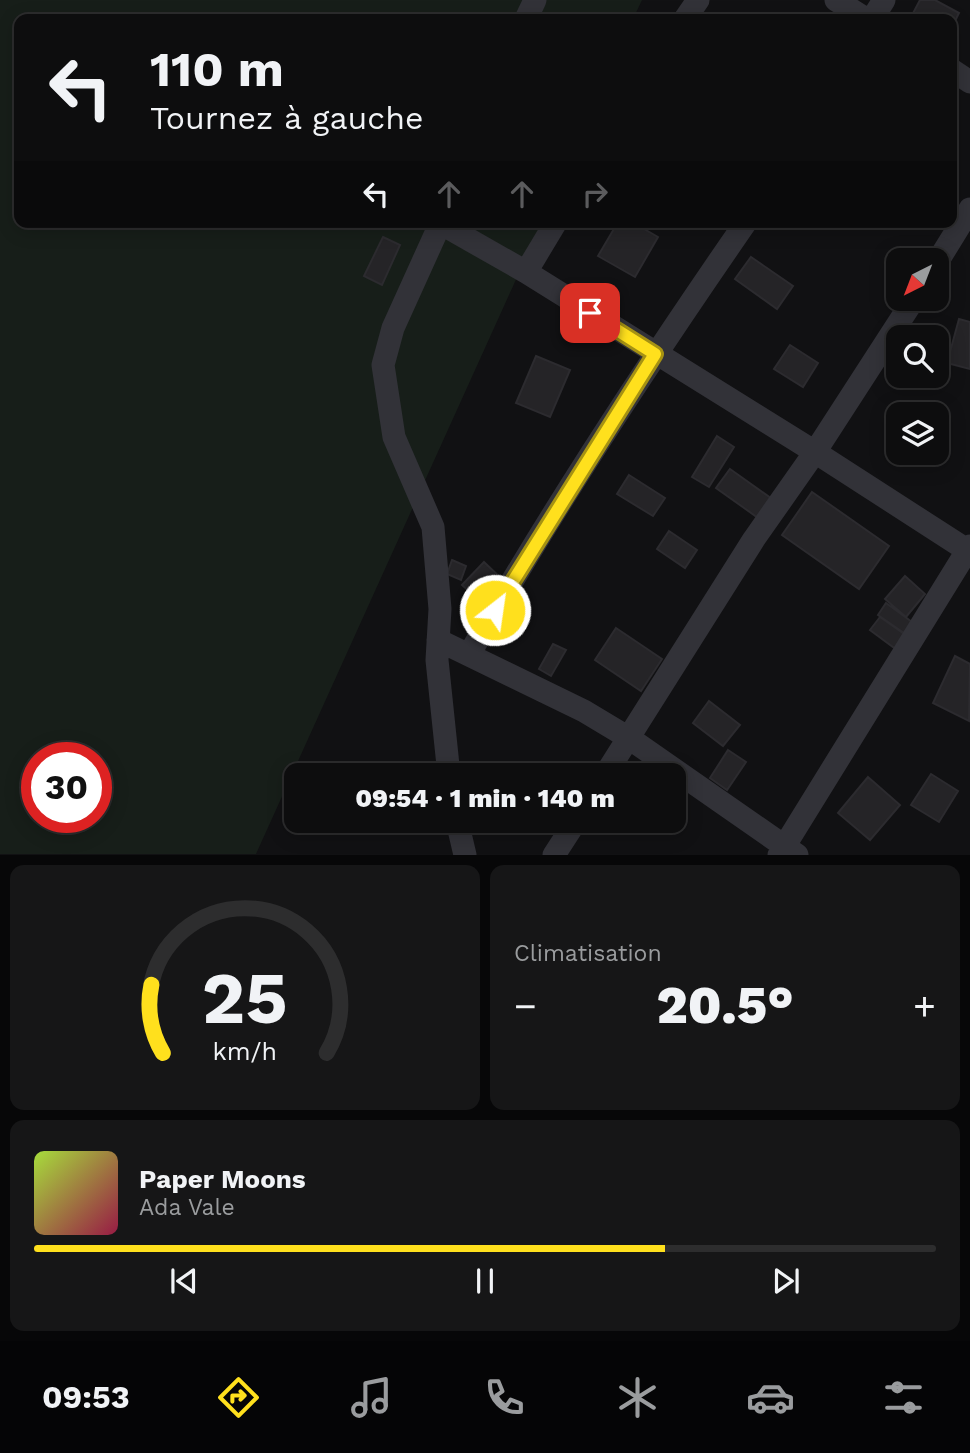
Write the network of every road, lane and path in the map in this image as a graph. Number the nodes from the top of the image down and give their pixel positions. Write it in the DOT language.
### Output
graph roads {
  1 [pos="836,0"];
  2 [pos="858,14"];
  3 [pos="970,209"];
  4 [pos="439,228"];
  5 [pos="450,228"];
  6 [pos="552,228"];
  7 [pos="742,228"];
  8 [pos="946,248"];
  9 [pos="526,272"];
  10 [pos="906,312"];
  11 [pos="655,354"];
  12 [pos="815,452"];
  13 [pos="969,549"];
  14 [pos="438,640"];
  15 [pos="470,653"];
  16 [pos="629,738"];
  17 [pos="448,763"];
  18 [pos="613,763"];
  19 [pos="460,833"];
  20 [pos="568,833"];
  21 [pos="787,852"];
  22 [pos="465,855"];
  23 [pos="554,855"];
  1 -- 2 [label="street"];
  3 -- 8 [label="street"];
  4 -- 14 [label="street"];
  5 -- 9 [label="street"];
  6 -- 9 [label="street"];
  7 -- 11 [label="street"];
  9 -- 11 [label="street"];
  10 -- 12 [label="street"];
  11 -- 12 [label="street"];
  11 -- 15 [label="street"];
  12 -- 13 [label="street"];
  12 -- 16 [label="street"];
  13 -- 21 [label="street"];
  14 -- 15 [label="street"];
  14 -- 17 [label="street"];
  15 -- 16 [label="street"];
  16 -- 18 [label="street"];
  16 -- 21 [label="street"];
  19 -- 22 [label="street"];
  20 -- 23 [label="street"];
}
